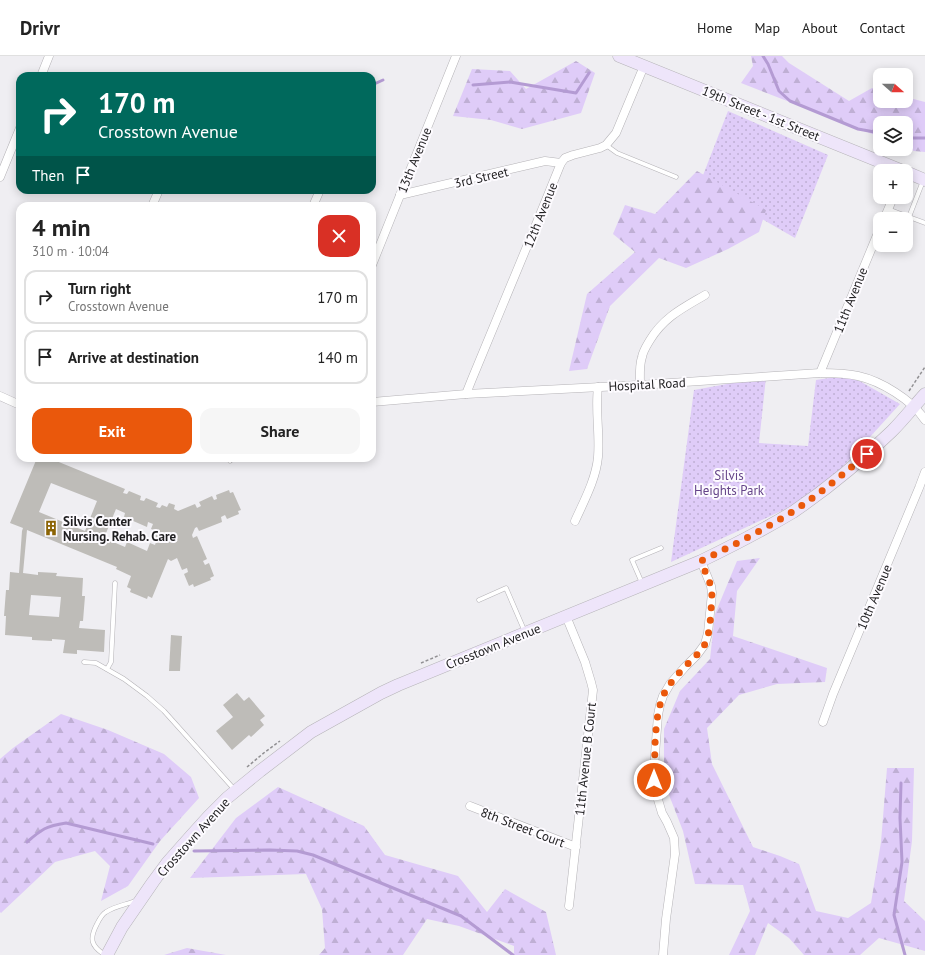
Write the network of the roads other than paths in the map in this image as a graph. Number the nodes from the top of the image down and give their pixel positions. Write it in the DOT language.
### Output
graph roads {
  1 [pos="49,56"];
  2 [pos="456,56"];
  3 [pos="619,56"];
  4 [pos="644,66"];
  5 [pos="43,72"];
  6 [pos="16,138"];
  7 [pos="606,145"];
  8 [pos="561,163"];
  9 [pos="885,164"];
  10 [pos="913,175"];
  11 [pos="0,177"];
  12 [pos="676,177"];
  13 [pos="924,179"];
  14 [pos="400,195"];
  15 [pos="890,204"];
  16 [pos="888,209"];
  17 [pos="887,212"];
  18 [pos="896,212"];
  19 [pos="911,212"];
  20 [pos="913,218"];
  21 [pos="925,223"];
  22 [pos="873,245"];
  23 [pos="376,255"];
  24 [pos="705,295"];
  25 [pos="820,373"];
  26 [pos="640,385"];
  27 [pos="598,387"];
  28 [pos="466,394"];
  29 [pos="925,394"];
  30 [pos="0,396"];
  31 [pos="16,402"];
  32 [pos="376,402"];
  33 [pos="914,407"];
  34 [pos="925,420"];
  35 [pos="925,472"];
  36 [pos="922,489"];
  37 [pos="575,521"];
  38 [pos="661,548"];
  39 [pos="701,561"];
  40 [pos="115,583"];
  41 [pos="642,585"];
  42 [pos="479,600"];
  43 [pos="566,616"];
  44 [pos="525,633"];
  45 [pos="84,662"];
  46 [pos="107,670"];
  47 [pos="823,722"];
  48 [pos="236,791"];
  49 [pos="470,806"];
  50 [pos="576,847"];
  51 [pos="141,899"];
  52 [pos="569,906"];
  53 [pos="106,955"];
  54 [pos="663,955"];
  1 -- 5 [label="street"];
  2 -- 14 [label="street, 13th Avenue"];
  3 -- 4 [label="street, 19th Street - 1st Street"];
  4 -- 7 [label="street"];
  4 -- 9 [label="street, 19th Street - 1st Street"];
  6 -- 11 [label="street"];
  7 -- 8 [label="street"];
  7 -- 12 [label="lane"];
  8 -- 14 [label="street, 3rd Street"];
  8 -- 28 [label="street, 12th Avenue"];
  10 -- 13 [label="street, 19th Street - 1st Street"];
  13 -- 19 [label="lane"];
  14 -- 23 [label="street, 13th Avenue"];
  15 -- 16 [label="street"];
  16 -- 17 [label="street"];
  16 -- 18 [label="lane"];
  20 -- 21 [label="lane"];
  22 -- 25 [label="street, 11th Avenue"];
  24 -- 26 [label="street"];
  25 -- 26 [label="street, Hospital Road"];
  25 -- 33 [label="street, Hospital Road"];
  26 -- 27 [label="street, Hospital Road"];
  27 -- 28 [label="street, Hospital Road"];
  27 -- 37 [label="street"];
  28 -- 32 [label="street, Hospital Road"];
  29 -- 33 [label="street, Crosstown Avenue"];
  30 -- 31 [label="street"];
  33 -- 34 [label="street"];
  33 -- 39 [label="street, Crosstown Avenue"];
  35 -- 36 [label="street, 10th Avenue"];
  36 -- 47 [label="street, 10th Avenue"];
  38 -- 41 [label="lane"];
  39 -- 41 [label="street, Crosstown Avenue"];
  39 -- 54 [label="street"];
  40 -- 46 [label="lane"];
  41 -- 43 [label="street, Crosstown Avenue"];
  42 -- 44 [label="lane"];
  43 -- 44 [label="street, Crosstown Avenue"];
  43 -- 50 [label="street, 11th Avenue B Court"];
  44 -- 48 [label="street, Crosstown Avenue"];
  45 -- 46 [label="lane"];
  46 -- 48 [label="lane"];
  48 -- 51 [label="street, Crosstown Avenue"];
  49 -- 50 [label="street, 8th Street Court"];
  50 -- 52 [label="street, 11th Avenue B Court"];
  51 -- 53 [label="street, Crosstown Avenue"];
  51 -- 53 [label="lane"];
}
